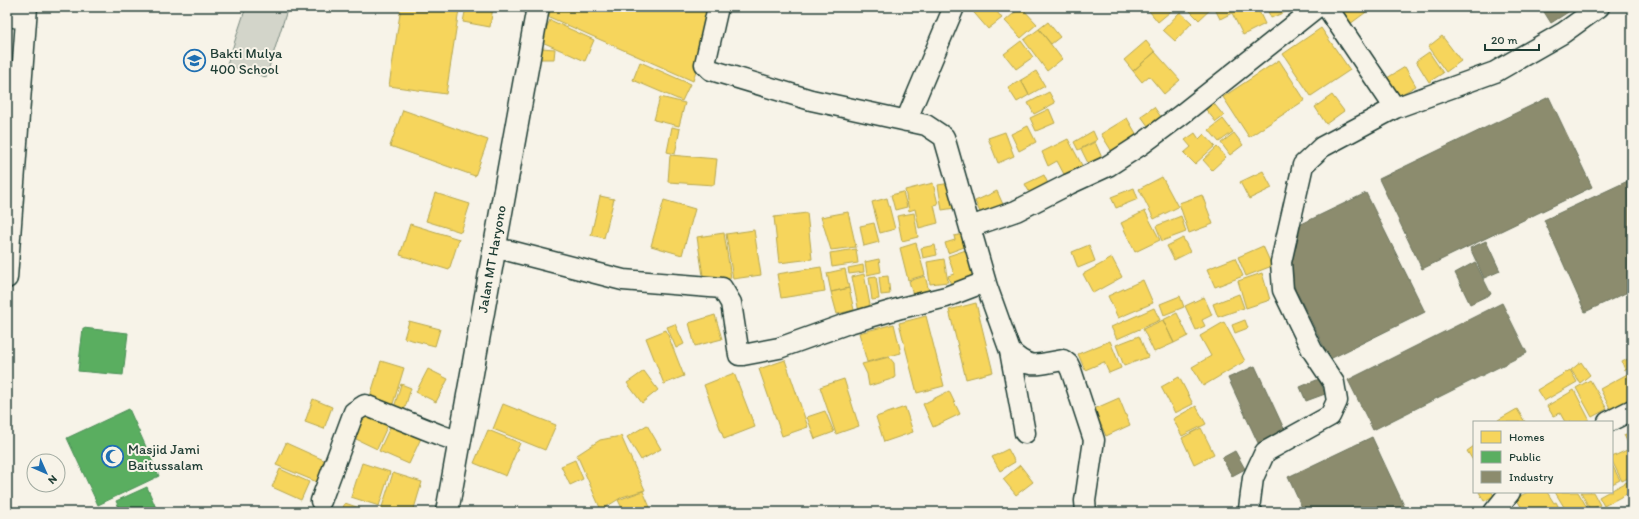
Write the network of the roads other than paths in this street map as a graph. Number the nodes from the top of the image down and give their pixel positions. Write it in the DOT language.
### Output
graph roads {
  1 [pos="538,7"];
  2 [pos="718,7"];
  3 [pos="954,7"];
  4 [pos="1317,7"];
  5 [pos="1327,7"];
  6 [pos="1599,7"];
  7 [pos="21,15"];
  8 [pos="1395,108"];
  9 [pos="906,121"];
  10 [pos="970,227"];
  11 [pos="494,248"];
  12 [pos="7,278"];
  13 [pos="985,282"];
  14 [pos="1010,351"];
  15 [pos="1632,410"];
  16 [pos="1610,421"];
  17 [pos="1026,433"];
  18 [pos="460,442"];
  19 [pos="1509,493"];
  20 [pos="321,501"];
  21 [pos="447,512"];
  22 [pos="1086,512"];
  23 [pos="1252,512"];
  24 [pos="1494,512"];
  1 -- 11 [label="main road, Jalan MT Haryono"];
  2 -- 9 [label="street"];
  3 -- 9 [label="street"];
  4 -- 10 [label="street"];
  5 -- 8 [label="street"];
  6 -- 8 [label="street"];
  7 -- 12 [label="street"];
  8 -- 23 [label="street"];
  9 -- 10 [label="street"];
  10 -- 13 [label="street"];
  11 -- 13 [label="street"];
  11 -- 18 [label="main road, Jalan MT Haryono"];
  13 -- 14 [label="street"];
  14 -- 17 [label="street"];
  14 -- 22 [label="street"];
  15 -- 16 [label="street"];
  18 -- 20 [label="street"];
  18 -- 21 [label="main road, Jalan MT Haryono"];
  19 -- 24 [label="street"];
}
